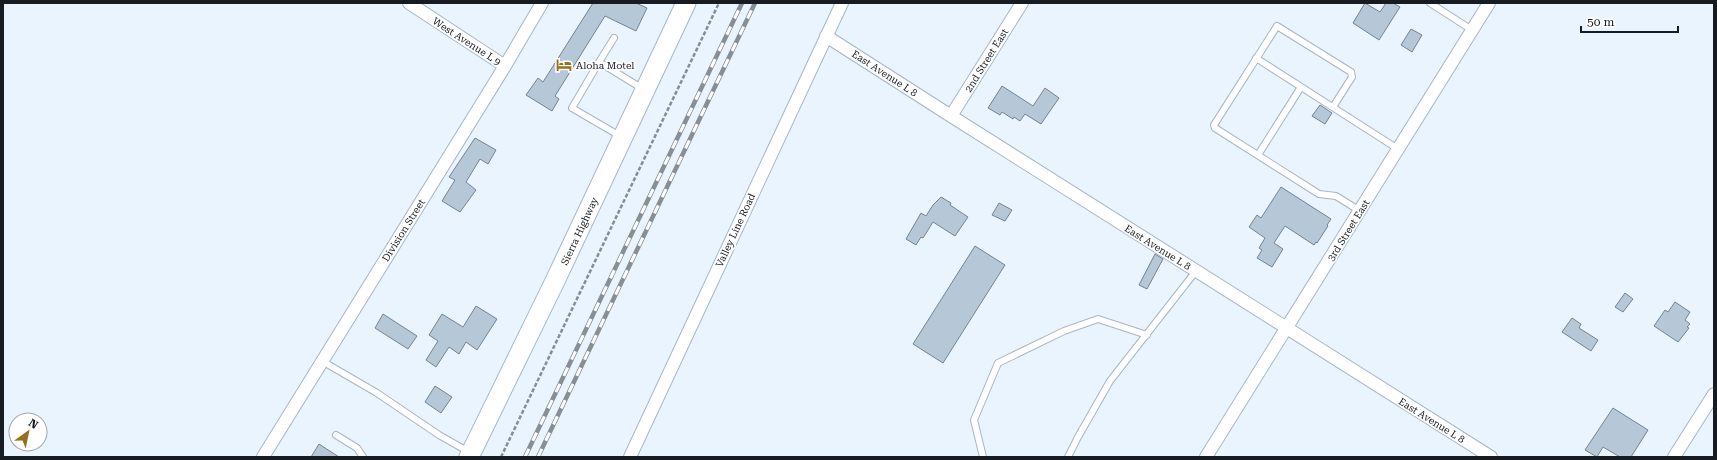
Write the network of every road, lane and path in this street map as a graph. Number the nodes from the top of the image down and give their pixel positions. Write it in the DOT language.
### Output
graph roads {
  1 [pos="408,3"];
  2 [pos="542,3"];
  3 [pos="686,3"];
  4 [pos="719,3"];
  5 [pos="842,3"];
  6 [pos="1022,3"];
  7 [pos="1430,3"];
  8 [pos="1489,3"];
  9 [pos="1472,30"];
  10 [pos="826,36"];
  11 [pos="614,38"];
  12 [pos="1256,58"];
  13 [pos="599,62"];
  14 [pos="505,66"];
  15 [pos="1301,87"];
  16 [pos="645,90"];
  17 [pos="1333,107"];
  18 [pos="951,116"];
  19 [pos="622,138"];
  20 [pos="1398,149"];
  21 [pos="1258,155"];
  22 [pos="1360,211"];
  23 [pos="1196,271"];
  24 [pos="1287,328"];
  25 [pos="1147,335"];
  26 [pos="322,361"];
  27 [pos="1714,394"];
  28 [pos="336,434"];
  29 [pos="470,455"];
  30 [pos="263,457"];
  31 [pos="363,457"];
  32 [pos="501,457"];
  33 [pos="630,457"];
  34 [pos="983,457"];
  35 [pos="1068,457"];
  36 [pos="1206,457"];
  37 [pos="1491,457"];
  38 [pos="1674,457"];
  1 -- 14 [label="street, West Avenue L 9"];
  2 -- 14 [label="street, Division Street"];
  3 -- 16 [label="main road, Sierra Highway"];
  4 -- 32 [label="path"];
  5 -- 10 [label="street, Valley Line Road"];
  6 -- 18 [label="street, 2nd Street East"];
  7 -- 9 [label="lane"];
  8 -- 9 [label="street, 3rd Street East"];
  9 -- 20 [label="street, 3rd Street East"];
  10 -- 18 [label="street, East Avenue L 8"];
  10 -- 33 [label="street, Valley Line Road"];
  11 -- 13 [label="lane"];
  12 -- 15 [label="lane"];
  12 -- 17 [label="lane"];
  12 -- 21 [label="lane"];
  13 -- 16 [label="lane"];
  13 -- 19 [label="lane"];
  14 -- 26 [label="street, Division Street"];
  15 -- 17 [label="lane"];
  15 -- 21 [label="lane"];
  16 -- 19 [label="main road, Sierra Highway"];
  17 -- 20 [label="lane"];
  18 -- 23 [label="street, East Avenue L 8"];
  19 -- 29 [label="main road, Sierra Highway"];
  20 -- 22 [label="street, 3rd Street East"];
  21 -- 22 [label="lane"];
  22 -- 24 [label="street, 3rd Street East"];
  23 -- 24 [label="street, East Avenue L 8"];
  23 -- 25 [label="lane"];
  24 -- 36 [label="street, 3rd Street East"];
  24 -- 37 [label="street, East Avenue L 8"];
  25 -- 34 [label="lane"];
  25 -- 35 [label="lane"];
  26 -- 29 [label="lane"];
  26 -- 30 [label="street, Division Street"];
  27 -- 38 [label="street"];
  28 -- 31 [label="lane"];
}
